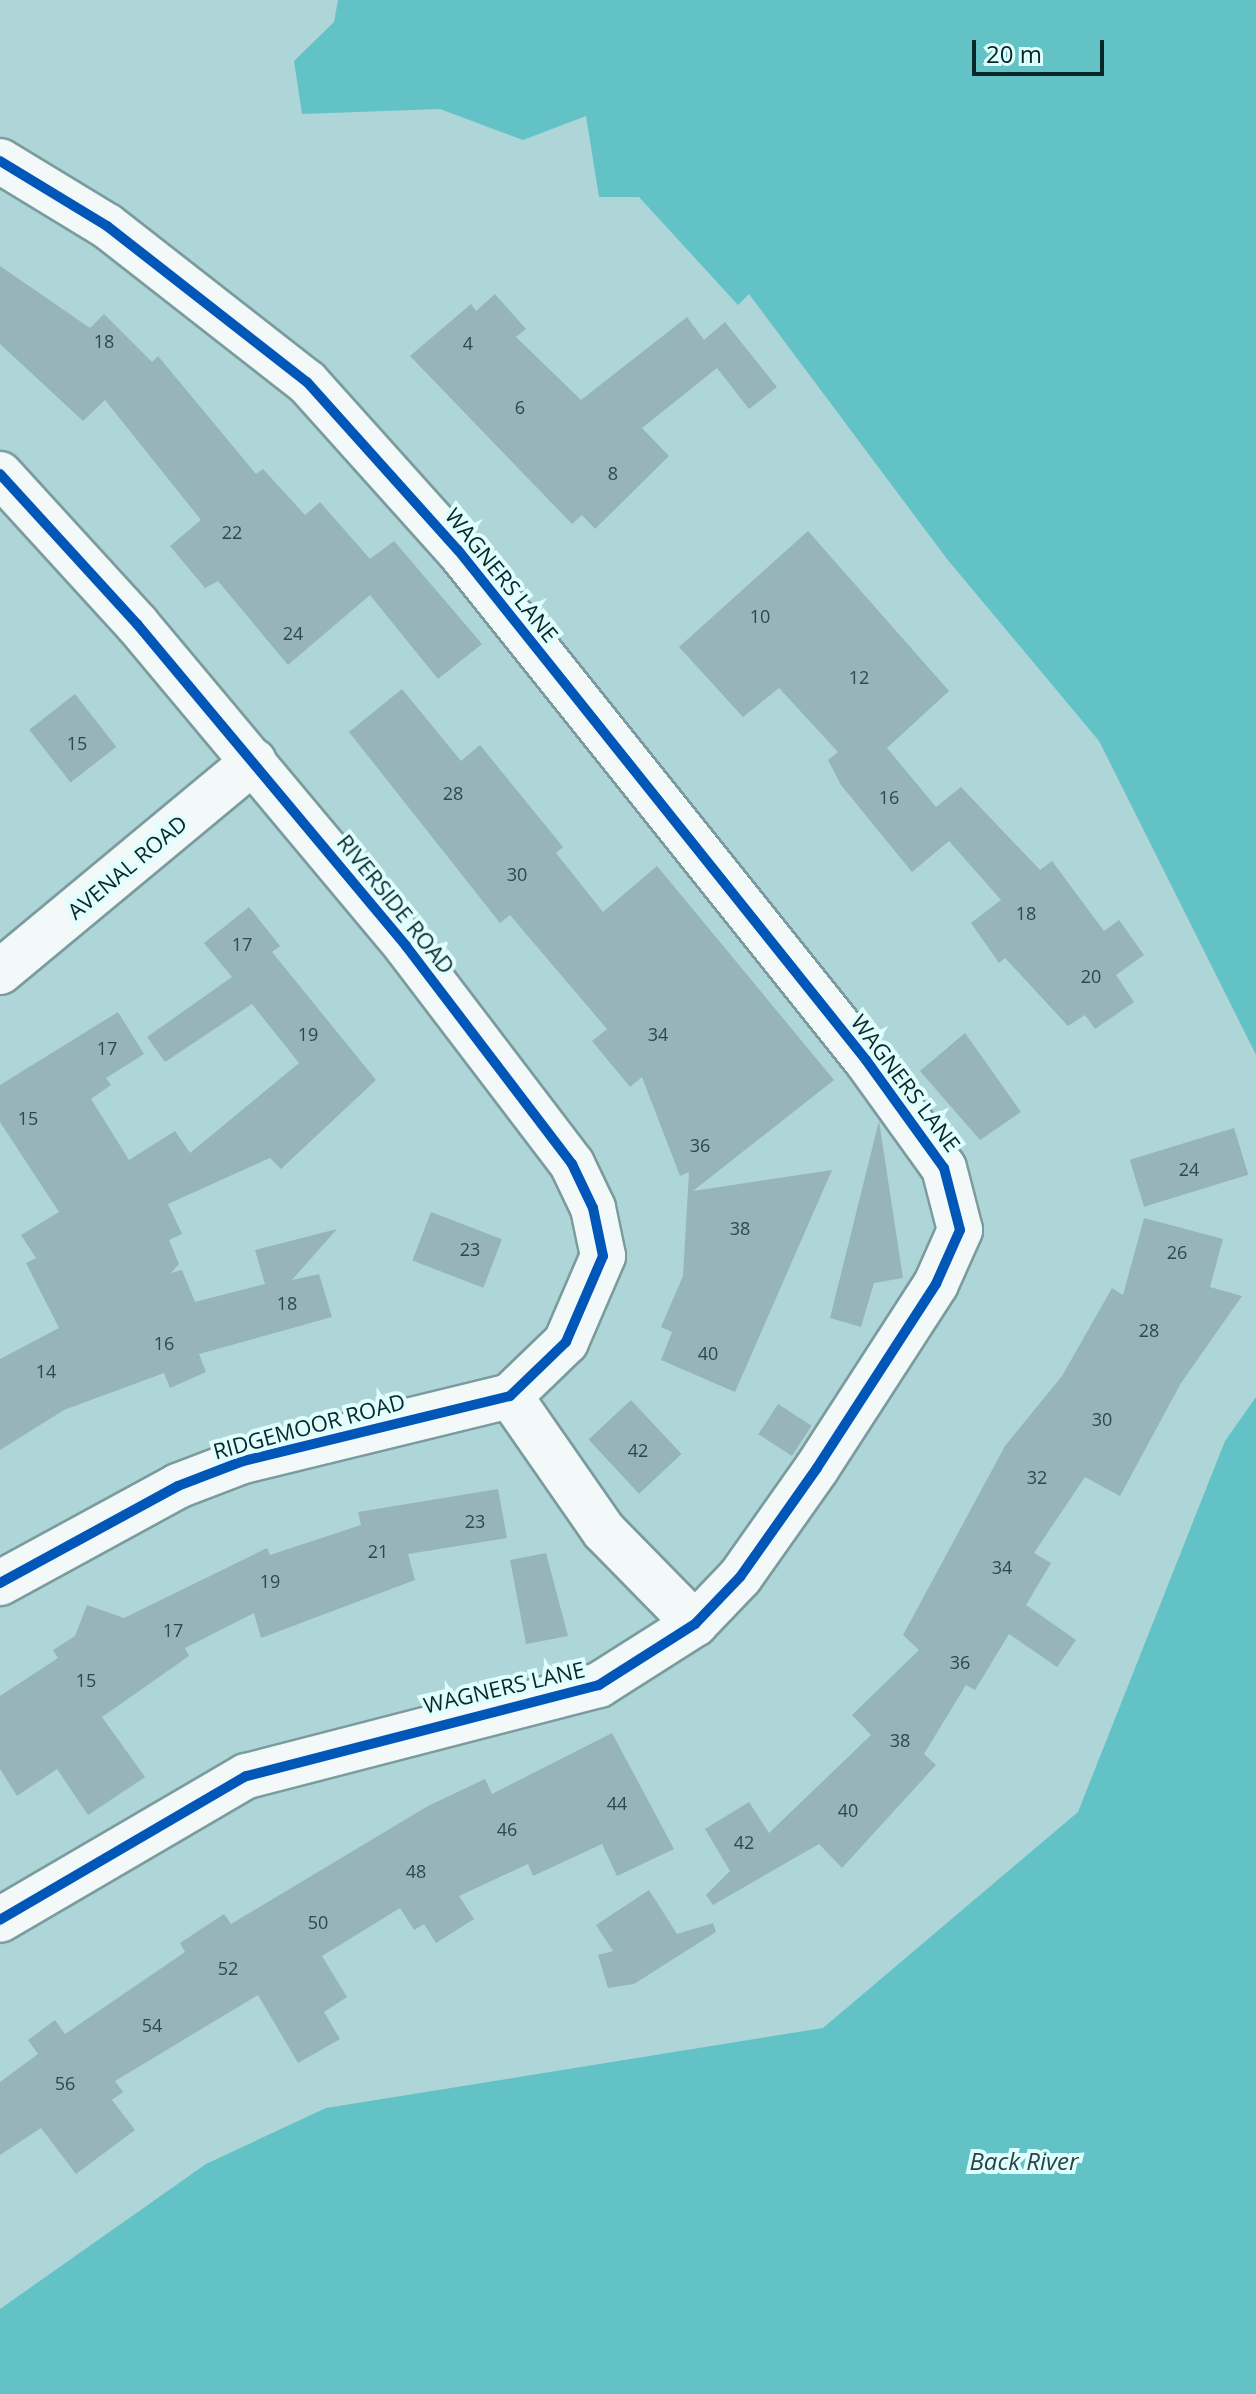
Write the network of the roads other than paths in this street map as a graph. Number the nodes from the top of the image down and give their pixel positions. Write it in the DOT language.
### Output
graph roads {
  1 [pos="0,161"];
  2 [pos="0,474"];
  3 [pos="254,761"];
  4 [pos="0,972"];
  5 [pos="510,1396"];
  6 [pos="0,1583"];
  7 [pos="695,1624"];
  8 [pos="0,1920"];
  1 -- 7 [label="street, WAGNERS LANE"];
  2 -- 3 [label="street, RIVERSIDE ROAD"];
  3 -- 4 [label="street, AVENAL ROAD"];
  3 -- 5 [label="street, RIVERSIDE ROAD"];
  5 -- 6 [label="street, RIDGEMOOR ROAD"];
  5 -- 7 [label="street"];
  7 -- 8 [label="street, WAGNERS LANE"];
}
